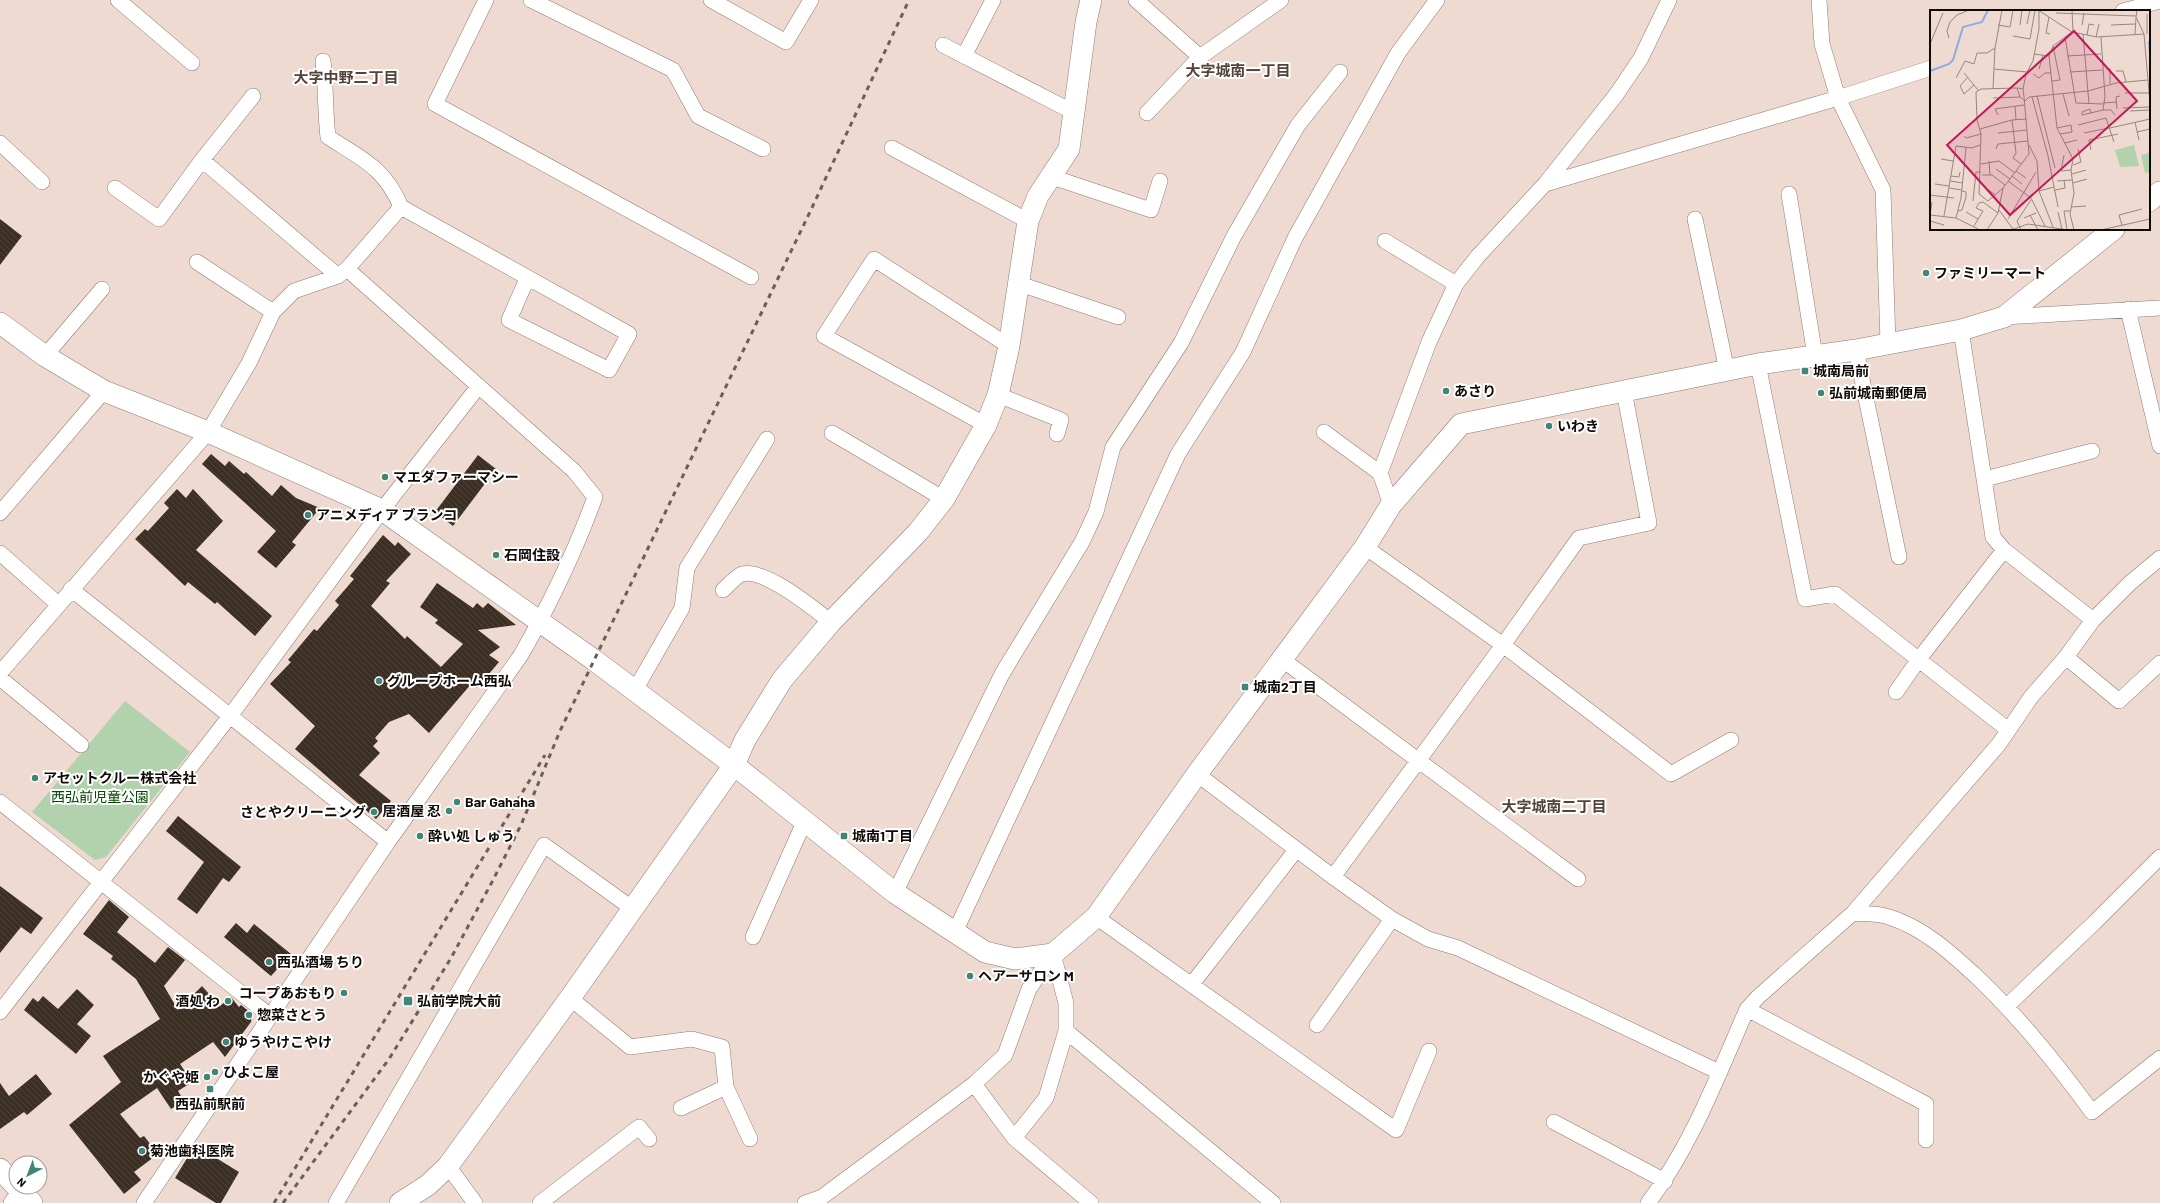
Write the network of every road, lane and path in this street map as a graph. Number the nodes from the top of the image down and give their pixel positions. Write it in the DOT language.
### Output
graph roads {
  1 [pos="118,0"];
  2 [pos="486,0"];
  3 [pos="531,0"];
  4 [pos="711,0"];
  5 [pos="811,0"];
  6 [pos="993,0"];
  7 [pos="1091,0"];
  8 [pos="1136,0"];
  9 [pos="1281,0"];
  10 [pos="1437,0"];
  11 [pos="1669,0"];
  12 [pos="1819,0"];
  13 [pos="2160,1"];
  14 [pos="2127,10"];
  15 [pos="943,45"];
  16 [pos="964,56"];
  17 [pos="1200,57"];
  18 [pos="323,61"];
  19 [pos="192,63"];
  20 [pos="1930,68"];
  21 [pos="1340,72"];
  22 [pos="253,96"];
  23 [pos="1838,98"];
  24 [pos="1074,113"];
  25 [pos="1147,113"];
  26 [pos="0,143"];
  27 [pos="892,148"];
  28 [pos="763,149"];
  29 [pos="202,160"];
  30 [pos="1052,177"];
  31 [pos="1160,181"];
  32 [pos="42,182"];
  33 [pos="1545,184"];
  34 [pos="115,188"];
  35 [pos="2160,192"];
  36 [pos="1789,194"];
  37 [pos="2150,200"];
  38 [pos="401,207"];
  39 [pos="1695,219"];
  40 [pos="1028,221"];
  41 [pos="2113,230"];
  42 [pos="1385,241"];
  43 [pos="197,262"];
  44 [pos="342,272"];
  45 [pos="751,277"];
  46 [pos="527,279"];
  47 [pos="1017,283"];
  48 [pos="1456,284"];
  49 [pos="102,289"];
  50 [pos="2160,308"];
  51 [pos="2128,310"];
  52 [pos="273,312"];
  53 [pos="1118,317"];
  54 [pos="2004,317"];
  55 [pos="0,323"];
  56 [pos="1961,330"];
  57 [pos="1888,344"];
  58 [pos="1009,346"];
  59 [pos="1856,350"];
  60 [pos="45,356"];
  61 [pos="1815,356"];
  62 [pos="1758,364"];
  63 [pos="1727,371"];
  64 [pos="478,387"];
  65 [pos="104,391"];
  66 [pos="1624,391"];
  67 [pos="998,395"];
  68 [pos="986,424"];
  69 [pos="208,432"];
  70 [pos="1324,432"];
  71 [pos="832,433"];
  72 [pos="1057,434"];
  73 [pos="767,439"];
  74 [pos="2160,446"];
  75 [pos="2092,451"];
  76 [pos="1380,472"];
  77 [pos="1985,479"];
  78 [pos="944,499"];
  79 [pos="1391,505"];
  80 [pos="382,510"];
  81 [pos="0,513"];
  82 [pos="1365,547"];
  83 [pos="2004,550"];
  84 [pos="0,553"];
  85 [pos="1899,557"];
  86 [pos="2160,558"];
  87 [pos="71,589"];
  88 [pos="723,590"];
  89 [pos="58,604"];
  90 [pos="2092,620"];
  91 [pos="830,622"];
  92 [pos="540,623"];
  93 [pos="1503,645"];
  94 [pos="2066,657"];
  95 [pos="1919,659"];
  96 [pos="1283,660"];
  97 [pos="2160,663"];
  98 [pos="0,673"];
  99 [pos="0,678"];
  100 [pos="635,690"];
  101 [pos="1896,692"];
  102 [pos="230,716"];
  103 [pos="2007,730"];
  104 [pos="1731,740"];
  105 [pos="81,745"];
  106 [pos="1419,761"];
  107 [pos="734,765"];
  108 [pos="1197,774"];
  109 [pos="0,802"];
  110 [pos="805,820"];
  111 [pos="388,842"];
  112 [pos="1296,850"];
  113 [pos="2160,857"];
  114 [pos="1333,877"];
  115 [pos="1578,879"];
  116 [pos="100,881"];
  117 [pos="895,893"];
  118 [pos="633,909"];
  119 [pos="1853,913"];
  120 [pos="1096,917"];
  121 [pos="1392,919"];
  122 [pos="955,932"];
  123 [pos="753,937"];
  124 [pos="1053,954"];
  125 [pos="1192,984"];
  126 [pos="570,998"];
  127 [pos="2007,1006"];
  128 [pos="1748,1009"];
  129 [pos="0,1012"];
  130 [pos="270,1016"];
  131 [pos="1317,1025"];
  132 [pos="1066,1031"];
  133 [pos="1429,1051"];
  134 [pos="2160,1058"];
  135 [pos="1719,1072"];
  136 [pos="974,1084"];
  137 [pos="726,1087"];
  138 [pos="680,1108"];
  139 [pos="1554,1122"];
  140 [pos="649,1138"];
  141 [pos="1014,1138"];
  142 [pos="750,1139"];
  143 [pos="1926,1140"];
  144 [pos="448,1166"];
  145 [pos="0,1168"];
  146 [pos="8,1176"];
  147 [pos="1665,1181"];
  148 [pos="25,1195"];
  149 [pos="11,1203"];
  150 [pos="32,1203"];
  151 [pos="144,1203"];
  152 [pos="336,1203"];
  153 [pos="400,1203"];
  154 [pos="475,1203"];
  155 [pos="540,1203"];
  156 [pos="804,1203"];
  157 [pos="1092,1203"];
  158 [pos="1273,1203"];
  159 [pos="1648,1203"];
  1 -- 19 [label="street"];
  2 -- 45 [label="street"];
  3 -- 28 [label="street"];
  4 -- 5 [label="street"];
  6 -- 16 [label="street"];
  7 -- 24 [label="street"];
  8 -- 17 [label="street"];
  9 -- 17 [label="street"];
  10 -- 122 [label="street"];
  11 -- 33 [label="street"];
  12 -- 23 [label="street"];
  13 -- 14 [label="street"];
  15 -- 16 [label="street"];
  16 -- 24 [label="street"];
  17 -- 25 [label="street"];
  18 -- 38 [label="street"];
  20 -- 23 [label="street"];
  21 -- 117 [label="street"];
  22 -- 29 [label="street"];
  23 -- 33 [label="street"];
  23 -- 57 [label="street"];
  24 -- 30 [label="street"];
  26 -- 32 [label="street"];
  27 -- 40 [label="street"];
  29 -- 34 [label="street"];
  29 -- 44 [label="street"];
  30 -- 31 [label="street"];
  30 -- 40 [label="street"];
  33 -- 48 [label="street"];
  35 -- 37 [label="street"];
  36 -- 61 [label="street"];
  38 -- 44 [label="street"];
  38 -- 46 [label="street"];
  39 -- 63 [label="street"];
  40 -- 47 [label="street"];
  41 -- 54 [label="street"];
  42 -- 48 [label="street"];
  43 -- 52 [label="street"];
  44 -- 52 [label="street"];
  44 -- 64 [label="street"];
  46 -- 46 [label="street"];
  47 -- 53 [label="street"];
  47 -- 58 [label="street"];
  48 -- 76 [label="street"];
  49 -- 60 [label="street"];
  50 -- 51 [label="street"];
  51 -- 54 [label="street"];
  51 -- 74 [label="street"];
  52 -- 69 [label="street"];
  54 -- 56 [label="street"];
  55 -- 60 [label="street"];
  56 -- 57 [label="street"];
  56 -- 77 [label="street"];
  57 -- 59 [label="street"];
  58 -- 67 [label="street"];
  58 -- 68 [label="street"];
  59 -- 61 [label="street"];
  59 -- 85 [label="street"];
  60 -- 65 [label="street"];
  61 -- 62 [label="street"];
  62 -- 63 [label="street"];
  62 -- 95 [label="street"];
  63 -- 66 [label="street"];
  64 -- 80 [label="street"];
  64 -- 92 [label="street"];
  65 -- 69 [label="street"];
  65 -- 81 [label="street"];
  66 -- 79 [label="street"];
  66 -- 93 [label="street"];
  67 -- 68 [label="street"];
  67 -- 72 [label="street"];
  68 -- 78 [label="street"];
  69 -- 80 [label="street"];
  69 -- 87 [label="street"];
  70 -- 76 [label="street"];
  71 -- 78 [label="street"];
  73 -- 100 [label="street"];
  75 -- 77 [label="street"];
  76 -- 79 [label="street"];
  77 -- 83 [label="street"];
  78 -- 91 [label="street"];
  79 -- 82 [label="street"];
  80 -- 92 [label="street"];
  80 -- 102 [label="street"];
  82 -- 93 [label="street"];
  82 -- 96 [label="street"];
  83 -- 90 [label="street"];
  83 -- 95 [label="street"];
  84 -- 89 [label="street"];
  86 -- 90 [label="street"];
  87 -- 89 [label="street"];
  87 -- 102 [label="street"];
  88 -- 91 [label="street"];
  89 -- 98 [label="street"];
  90 -- 94 [label="street"];
  91 -- 107 [label="street"];
  92 -- 100 [label="street"];
  92 -- 111 [label="street"];
  93 -- 104 [label="street"];
  93 -- 106 [label="street"];
  94 -- 97 [label="street"];
  94 -- 103 [label="street"];
  95 -- 101 [label="street"];
  95 -- 103 [label="street"];
  96 -- 106 [label="street"];
  96 -- 108 [label="street"];
  99 -- 105 [label="street"];
  100 -- 107 [label="street"];
  102 -- 111 [label="street"];
  102 -- 116 [label="street"];
  103 -- 119 [label="street"];
  106 -- 114 [label="street"];
  106 -- 115 [label="street"];
  107 -- 110 [label="street"];
  107 -- 118 [label="street"];
  108 -- 112 [label="street"];
  108 -- 120 [label="street"];
  109 -- 116 [label="street"];
  110 -- 117 [label="street"];
  110 -- 123 [label="street"];
  111 -- 130 [label="street"];
  112 -- 114 [label="street"];
  112 -- 125 [label="street"];
  113 -- 127 [label="street"];
  114 -- 121 [label="street"];
  116 -- 129 [label="street"];
  116 -- 130 [label="street"];
  117 -- 122 [label="street"];
  118 -- 126 [label="street"];
  118 -- 152 [label="street"];
  119 -- 127 [label="street"];
  119 -- 128 [label="street"];
  120 -- 124 [label="street"];
  120 -- 125 [label="street"];
  121 -- 131 [label="street"];
  121 -- 135 [label="street"];
  122 -- 124 [label="street"];
  124 -- 132 [label="street"];
  124 -- 136 [label="street"];
  125 -- 133 [label="street"];
  126 -- 137 [label="street"];
  126 -- 144 [label="street"];
  127 -- 134 [label="street"];
  128 -- 135 [label="street"];
  128 -- 143 [label="street"];
  130 -- 151 [label="street"];
  132 -- 141 [label="street"];
  132 -- 158 [label="street"];
  135 -- 147 [label="street"];
  136 -- 141 [label="street"];
  136 -- 156 [label="street"];
  137 -- 138 [label="street"];
  137 -- 142 [label="street"];
  139 -- 147 [label="street"];
  140 -- 155 [label="street"];
  141 -- 157 [label="street"];
  144 -- 153 [label="street"];
  144 -- 154 [label="street"];
  145 -- 146 [label="street"];
  147 -- 159 [label="street"];
  148 -- 150 [label="street"];
  149 -- 150 [label="street"];
}
